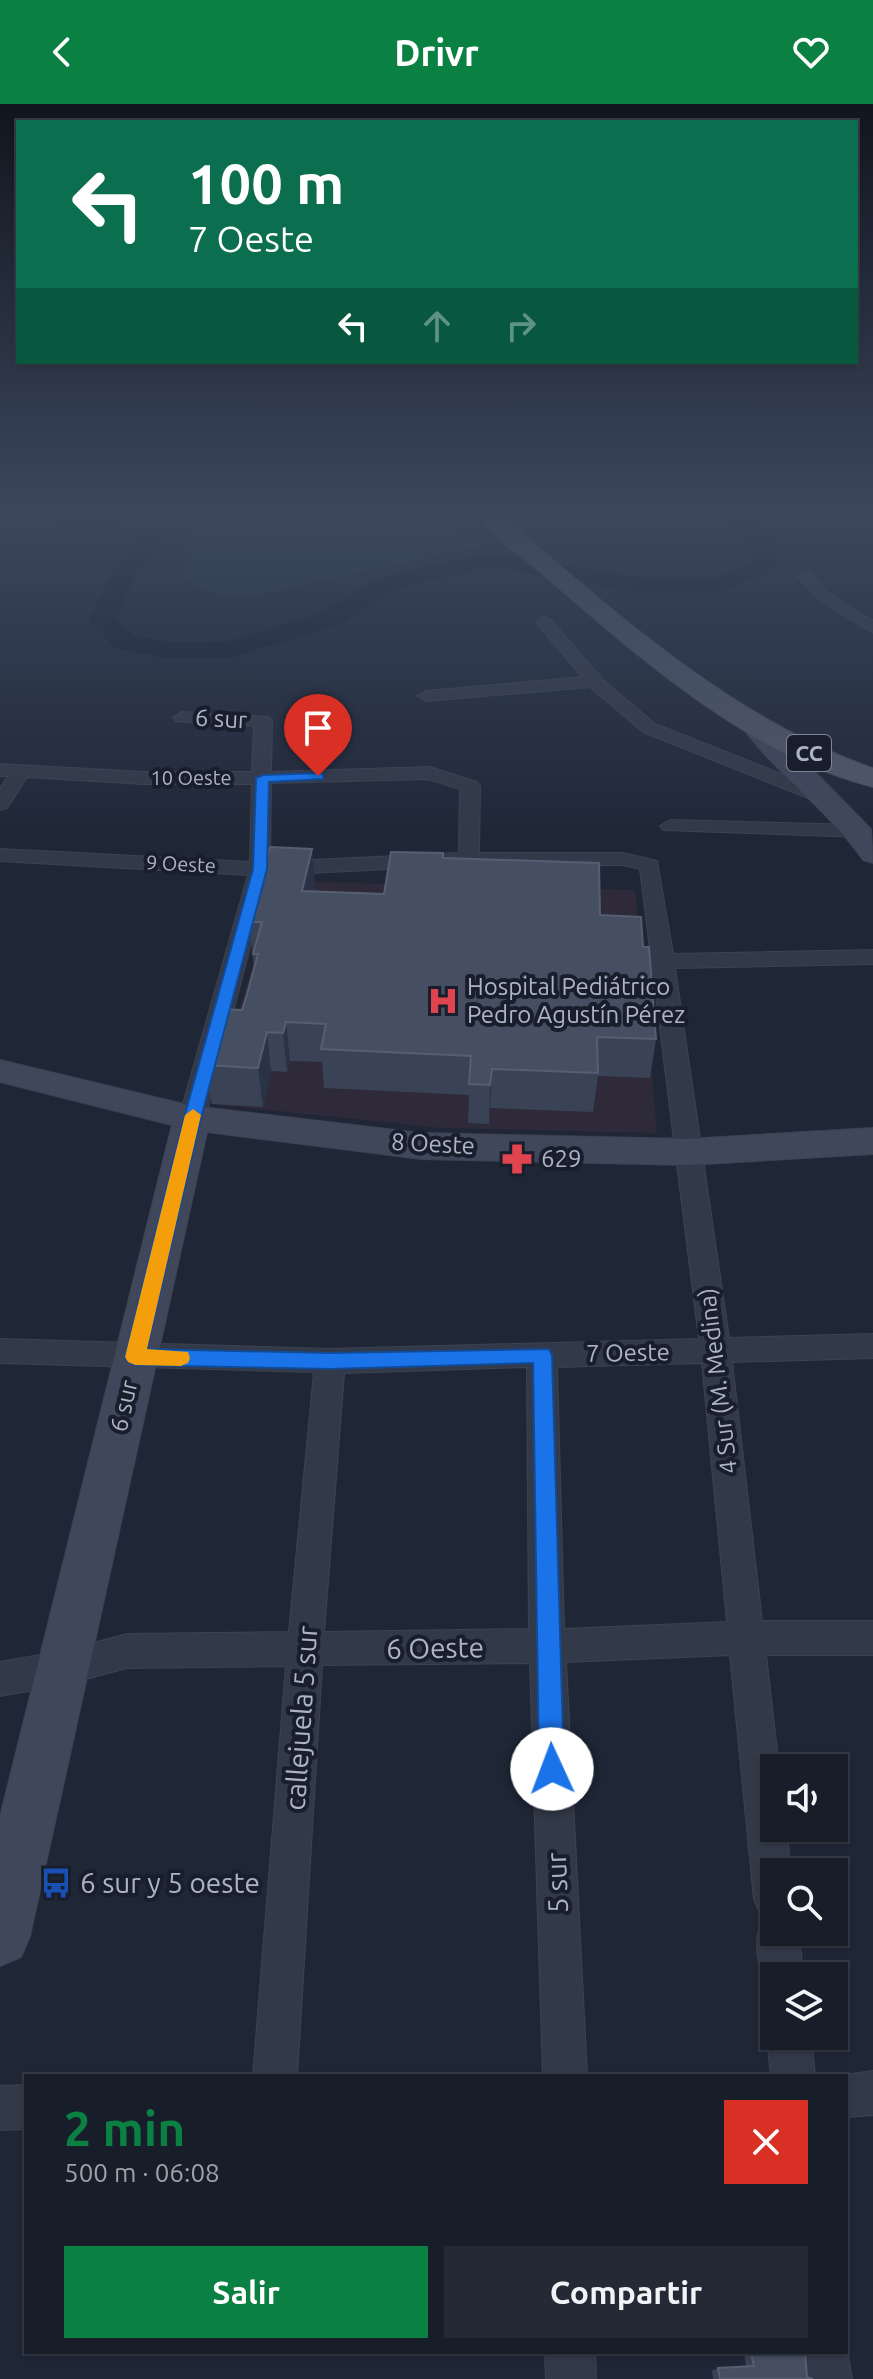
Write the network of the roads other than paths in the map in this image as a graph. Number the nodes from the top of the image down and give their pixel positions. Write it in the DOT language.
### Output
graph roads {
  1 [pos="544,622"];
  2 [pos="617,622"];
  3 [pos="594,681"];
  4 [pos="426,696"];
  5 [pos="182,717"];
  6 [pos="750,720"];
  7 [pos="873,767"];
  8 [pos="10,772"];
  9 [pos="263,778"];
  10 [pos="873,778"];
  11 [pos="825,798"];
  12 [pos="0,804"];
  13 [pos="670,826"];
  14 [pos="867,842"];
  15 [pos="0,855"];
  16 [pos="469,859"];
  17 [pos="650,865"];
  18 [pos="260,869"];
  19 [pos="873,957"];
  20 [pos="662,961"];
  21 [pos="0,1071"];
  22 [pos="192,1118"];
  23 [pos="873,1141"];
  24 [pos="688,1152"];
  25 [pos="873,1346"];
  26 [pos="0,1351"];
  27 [pos="716,1352"];
  28 [pos="542,1355"];
  29 [pos="135,1357"];
  30 [pos="330,1361"];
  31 [pos="746,1638"];
  32 [pos="873,1638"];
  33 [pos="547,1646"];
  34 [pos="305,1649"];
  35 [pos="63,1668"];
  36 [pos="0,1679"];
  37 [pos="770,1858"];
  38 [pos="0,1936"];
  39 [pos="790,2050"];
  40 [pos="275,2074"];
  41 [pos="565,2074"];
  42 [pos="793,2074"];
  43 [pos="873,2093"];
  44 [pos="848,2095"];
  45 [pos="24,2107"];
  46 [pos="0,2108"];
  47 [pos="570,2354"];
  48 [pos="824,2354"];
  49 [pos="571,2379"];
  50 [pos="827,2379"];
  1 -- 3 [label="street"];
  2 -- 6 [label="main road, CC"];
  3 -- 4 [label="street"];
  3 -- 11 [label="street"];
  5 -- 9 [label="street, 6 sur"];
  6 -- 7 [label="main road, CC"];
  6 -- 10 [label="main road, CC"];
  6 -- 11 [label="street"];
  8 -- 9 [label="street, 10 Oeste"];
  8 -- 12 [label="street"];
  9 -- 16 [label="street, 10 Oeste"];
  9 -- 18 [label="street, 6 sur"];
  11 -- 14 [label="street"];
  13 -- 14 [label="street"];
  15 -- 18 [label="street, 9 Oeste"];
  16 -- 17 [label="street, 9 Oeste"];
  16 -- 18 [label="street, 9 Oeste"];
  17 -- 20 [label="street, 4 Sur (M. Medina)"];
  18 -- 22 [label="street, 6 sur"];
  19 -- 20 [label="street"];
  20 -- 24 [label="street, 4 Sur (M. Medina)"];
  21 -- 22 [label="street, 8 Oeste"];
  22 -- 24 [label="street, 8 Oeste"];
  22 -- 29 [label="street, 6 sur"];
  23 -- 24 [label="street, 8 Oeste"];
  24 -- 27 [label="street, 4 Sur (M. Medina)"];
  25 -- 27 [label="street, 7 Oeste"];
  26 -- 29 [label="street, 7 Oeste"];
  27 -- 28 [label="street, 7 Oeste"];
  27 -- 31 [label="street, 4 Sur (M. Medina)"];
  28 -- 30 [label="street, 7 Oeste"];
  28 -- 33 [label="street, 5 sur"];
  29 -- 30 [label="street, 7 Oeste"];
  29 -- 35 [label="street, 6 sur"];
  30 -- 34 [label="street, callejuela 5 sur"];
  31 -- 32 [label="street, 6 Oeste"];
  31 -- 33 [label="street, 6 Oeste"];
  31 -- 37 [label="street, 4 Sur (M. Medina)"];
  33 -- 34 [label="street, 6 Oeste"];
  33 -- 41 [label="street, 5 sur"];
  34 -- 35 [label="street, 6 Oeste"];
  34 -- 40 [label="street, callejuela 5 sur"];
  35 -- 36 [label="street, 6 Oeste"];
  35 -- 38 [label="street, 6 sur"];
  39 -- 42 [label="street"];
  43 -- 44 [label="street"];
  45 -- 46 [label="street"];
  47 -- 49 [label="street"];
  48 -- 50 [label="street"];
}
